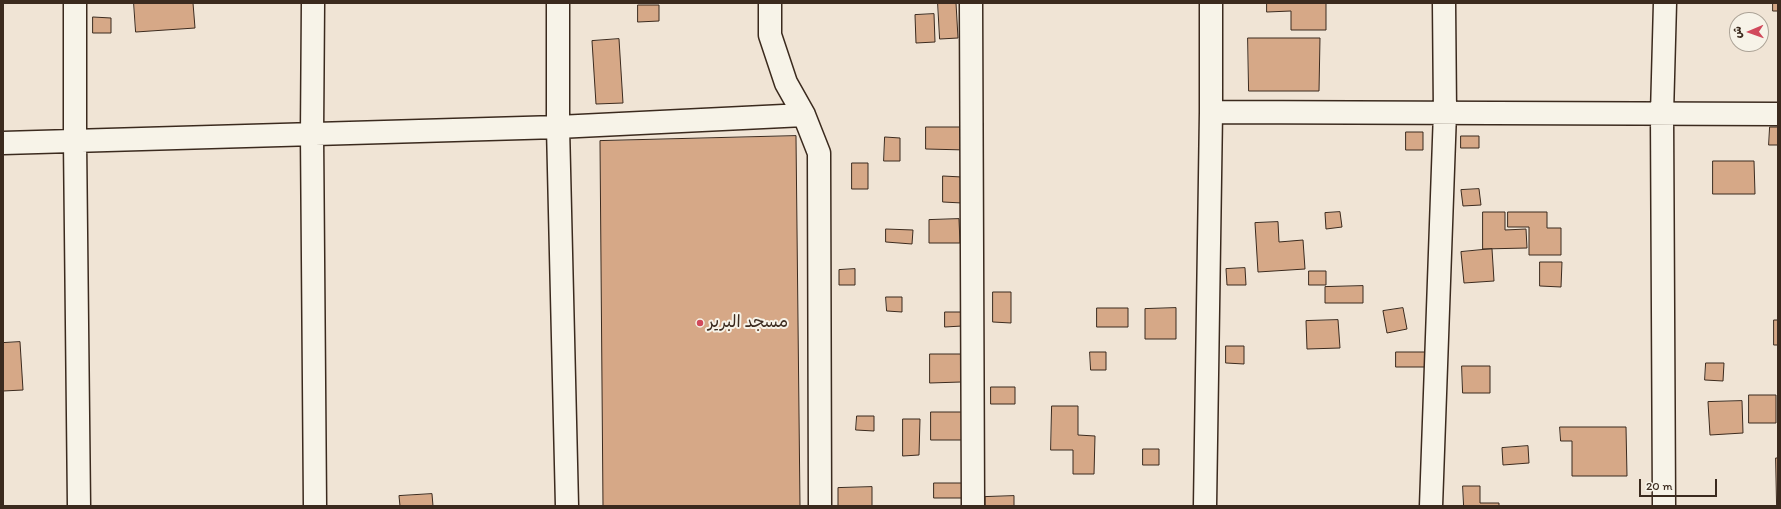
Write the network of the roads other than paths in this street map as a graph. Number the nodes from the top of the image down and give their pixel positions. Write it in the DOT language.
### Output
graph roads {
  1 [pos="75,3"];
  2 [pos="313,3"];
  3 [pos="558,3"];
  4 [pos="770,3"];
  5 [pos="971,3"];
  6 [pos="1211,3"];
  7 [pos="1444,3"];
  8 [pos="1665,3"];
  9 [pos="1211,112"];
  10 [pos="1445,112"];
  11 [pos="1662,114"];
  12 [pos="1778,114"];
  13 [pos="804,115"];
  14 [pos="558,127"];
  15 [pos="312,134"];
  16 [pos="75,141"];
  17 [pos="3,143"];
  18 [pos="79,506"];
  19 [pos="315,506"];
  20 [pos="568,506"];
  21 [pos="820,506"];
  22 [pos="973,506"];
  23 [pos="1205,506"];
  24 [pos="1431,506"];
  25 [pos="1664,506"];
  1 -- 16 [label="street"];
  2 -- 15 [label="street"];
  3 -- 14 [label="street"];
  4 -- 13 [label="street"];
  5 -- 22 [label="street"];
  6 -- 9 [label="street"];
  7 -- 10 [label="street"];
  8 -- 11 [label="street"];
  9 -- 10 [label="street"];
  9 -- 23 [label="street"];
  10 -- 11 [label="street"];
  10 -- 24 [label="street"];
  11 -- 12 [label="street"];
  11 -- 25 [label="street"];
  13 -- 14 [label="street"];
  13 -- 21 [label="street"];
  14 -- 15 [label="street"];
  14 -- 20 [label="street"];
  15 -- 16 [label="street"];
  15 -- 19 [label="street"];
  16 -- 17 [label="street"];
  16 -- 18 [label="street"];
}
